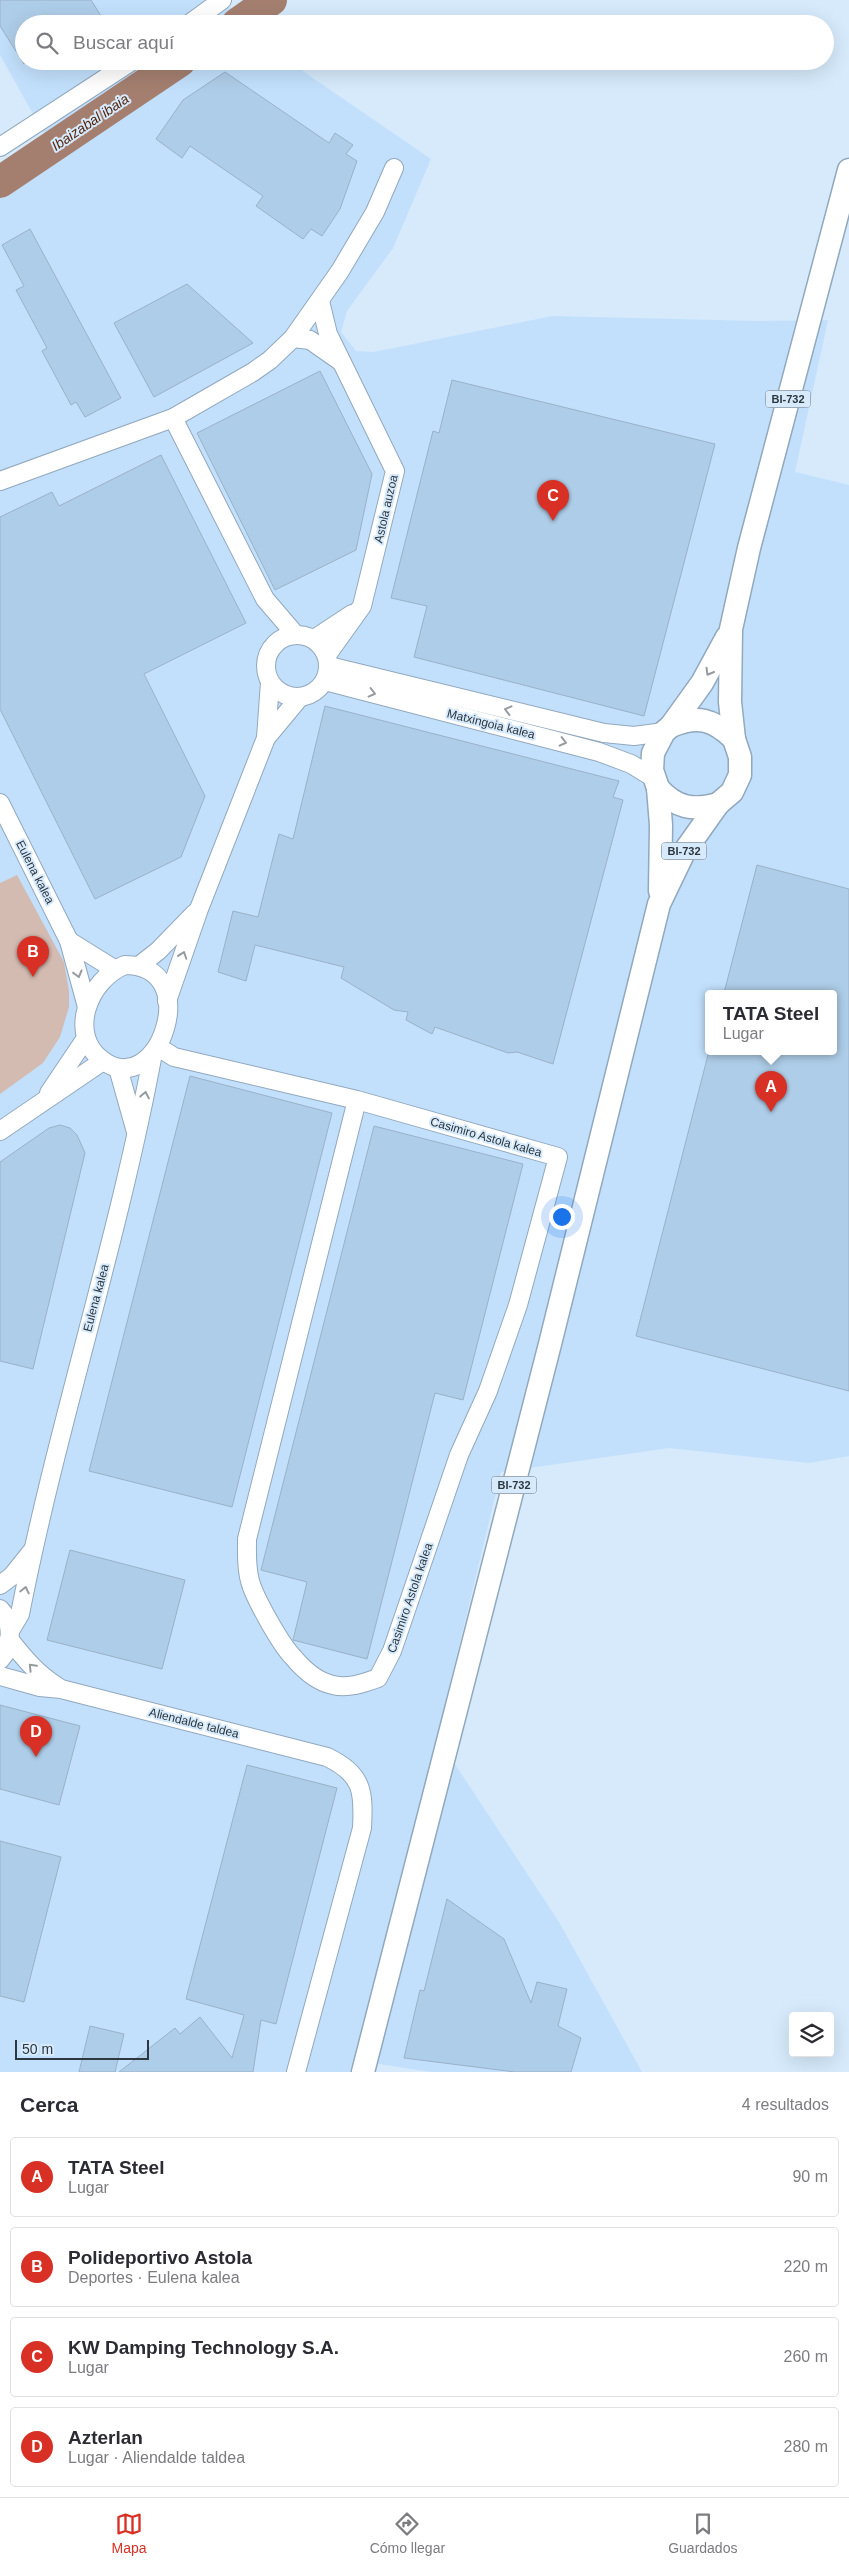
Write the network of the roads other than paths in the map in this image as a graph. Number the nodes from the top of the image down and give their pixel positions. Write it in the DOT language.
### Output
graph roads {
  1 [pos="222,0"];
  2 [pos="201,15"];
  3 [pos="118,70"];
  4 [pos="0,147"];
  5 [pos="394,168"];
  6 [pos="849,170"];
  7 [pos="320,301"];
  8 [pos="293,338"];
  9 [pos="343,362"];
  10 [pos="173,418"];
  11 [pos="0,481"];
  12 [pos="265,599"];
  13 [pos="362,606"];
  14 [pos="731,629"];
  15 [pos="295,634"];
  16 [pos="314,639"];
  17 [pos="276,642"];
  18 [pos="327,667"];
  19 [pos="270,682"];
  20 [pos="300,697"];
  21 [pos="667,729"];
  22 [pos="266,738"];
  23 [pos="734,739"];
  24 [pos="656,783"];
  25 [pos="0,803"];
  26 [pos="718,804"];
  27 [pos="659,904"];
  28 [pos="199,909"];
  29 [pos="69,941"];
  30 [pos="140,965"];
  31 [pos="114,969"];
  32 [pos="167,1001"];
  33 [pos="87,1007"];
  34 [pos="167,1029"];
  35 [pos="86,1038"];
  36 [pos="156,1050"];
  37 [pos="196,1061"];
  38 [pos="110,1064"];
  39 [pos="45,1100"];
  40 [pos="356,1100"];
  41 [pos="0,1131"];
  42 [pos="137,1137"];
  43 [pos="34,1548"];
  44 [pos="0,1585"];
  45 [pos="0,1609"];
  46 [pos="10,1634"];
  47 [pos="0,1660"];
  48 [pos="0,1676"];
  49 [pos="61,1689"];
  50 [pos="364,2070"];
  51 [pos="296,2072"];
  1 -- 2 [label="street"];
  3 -- 4 [label="street"];
  5 -- 7 [label="street"];
  6 -- 14 [label="main road, BI-732"];
  7 -- 8 [label="street"];
  7 -- 9 [label="street, Astola auzoa"];
  8 -- 9 [label="street"];
  8 -- 10 [label="street"];
  9 -- 13 [label="street, Astola auzoa"];
  10 -- 11 [label="street"];
  10 -- 12 [label="street"];
  12 -- 15 [label="street"];
  12 -- 17 [label="street"];
  13 -- 16 [label="street"];
  13 -- 18 [label="street, Astola auzoa"];
  14 -- 21 [label="main road, BI-732, one-way"];
  14 -- 23 [label="main road, BI-732"];
  15 -- 16 [label="street"];
  15 -- 17 [label="street"];
  16 -- 18 [label="street"];
  17 -- 19 [label="street"];
  18 -- 20 [label="street"];
  21 -- 18 [label="street, Matxingoia kalea, one-way"];
  18 -- 24 [label="street, Matxingoia kalea, one-way"];
  19 -- 20 [label="street"];
  19 -- 22 [label="street"];
  20 -- 22 [label="street"];
  21 -- 23 [label="main road"];
  21 -- 24 [label="main road, BI-732"];
  22 -- 28 [label="street"];
  23 -- 26 [label="main road, BI-732"];
  24 -- 26 [label="main road"];
  24 -- 27 [label="main road, BI-732"];
  25 -- 29 [label="street, Eulena kalea"];
  26 -- 27 [label="main road, BI-732"];
  27 -- 50 [label="main road, BI-732"];
  28 -- 30 [label="street"];
  32 -- 28 [label="street, one-way"];
  29 -- 31 [label="street"];
  29 -- 33 [label="street, Eulena kalea, one-way"];
  30 -- 31 [label="street"];
  30 -- 32 [label="street"];
  31 -- 33 [label="street"];
  32 -- 34 [label="street"];
  33 -- 35 [label="street"];
  34 -- 36 [label="street"];
  34 -- 37 [label="street, Casimiro Astola kalea"];
  35 -- 38 [label="street"];
  35 -- 39 [label="street"];
  36 -- 37 [label="street, Casimiro Astola kalea"];
  36 -- 38 [label="street"];
  42 -- 36 [label="street, Eulena kalea, one-way"];
  37 -- 40 [label="street, Casimiro Astola kalea"];
  38 -- 39 [label="street"];
  38 -- 42 [label="street, Eulena kalea"];
  39 -- 41 [label="street"];
  40 -- 40 [label="street, Casimiro Astola kalea"];
  42 -- 43 [label="street, Eulena kalea"];
  43 -- 44 [label="street"];
  46 -- 43 [label="street, one-way"];
  45 -- 46 [label="street, Aliendalde taldea"];
  46 -- 47 [label="street"];
  49 -- 46 [label="street, Aliendalde taldea, one-way"];
  48 -- 49 [label="street, Aliendalde taldea"];
  49 -- 51 [label="street, Aliendalde taldea"];
}
